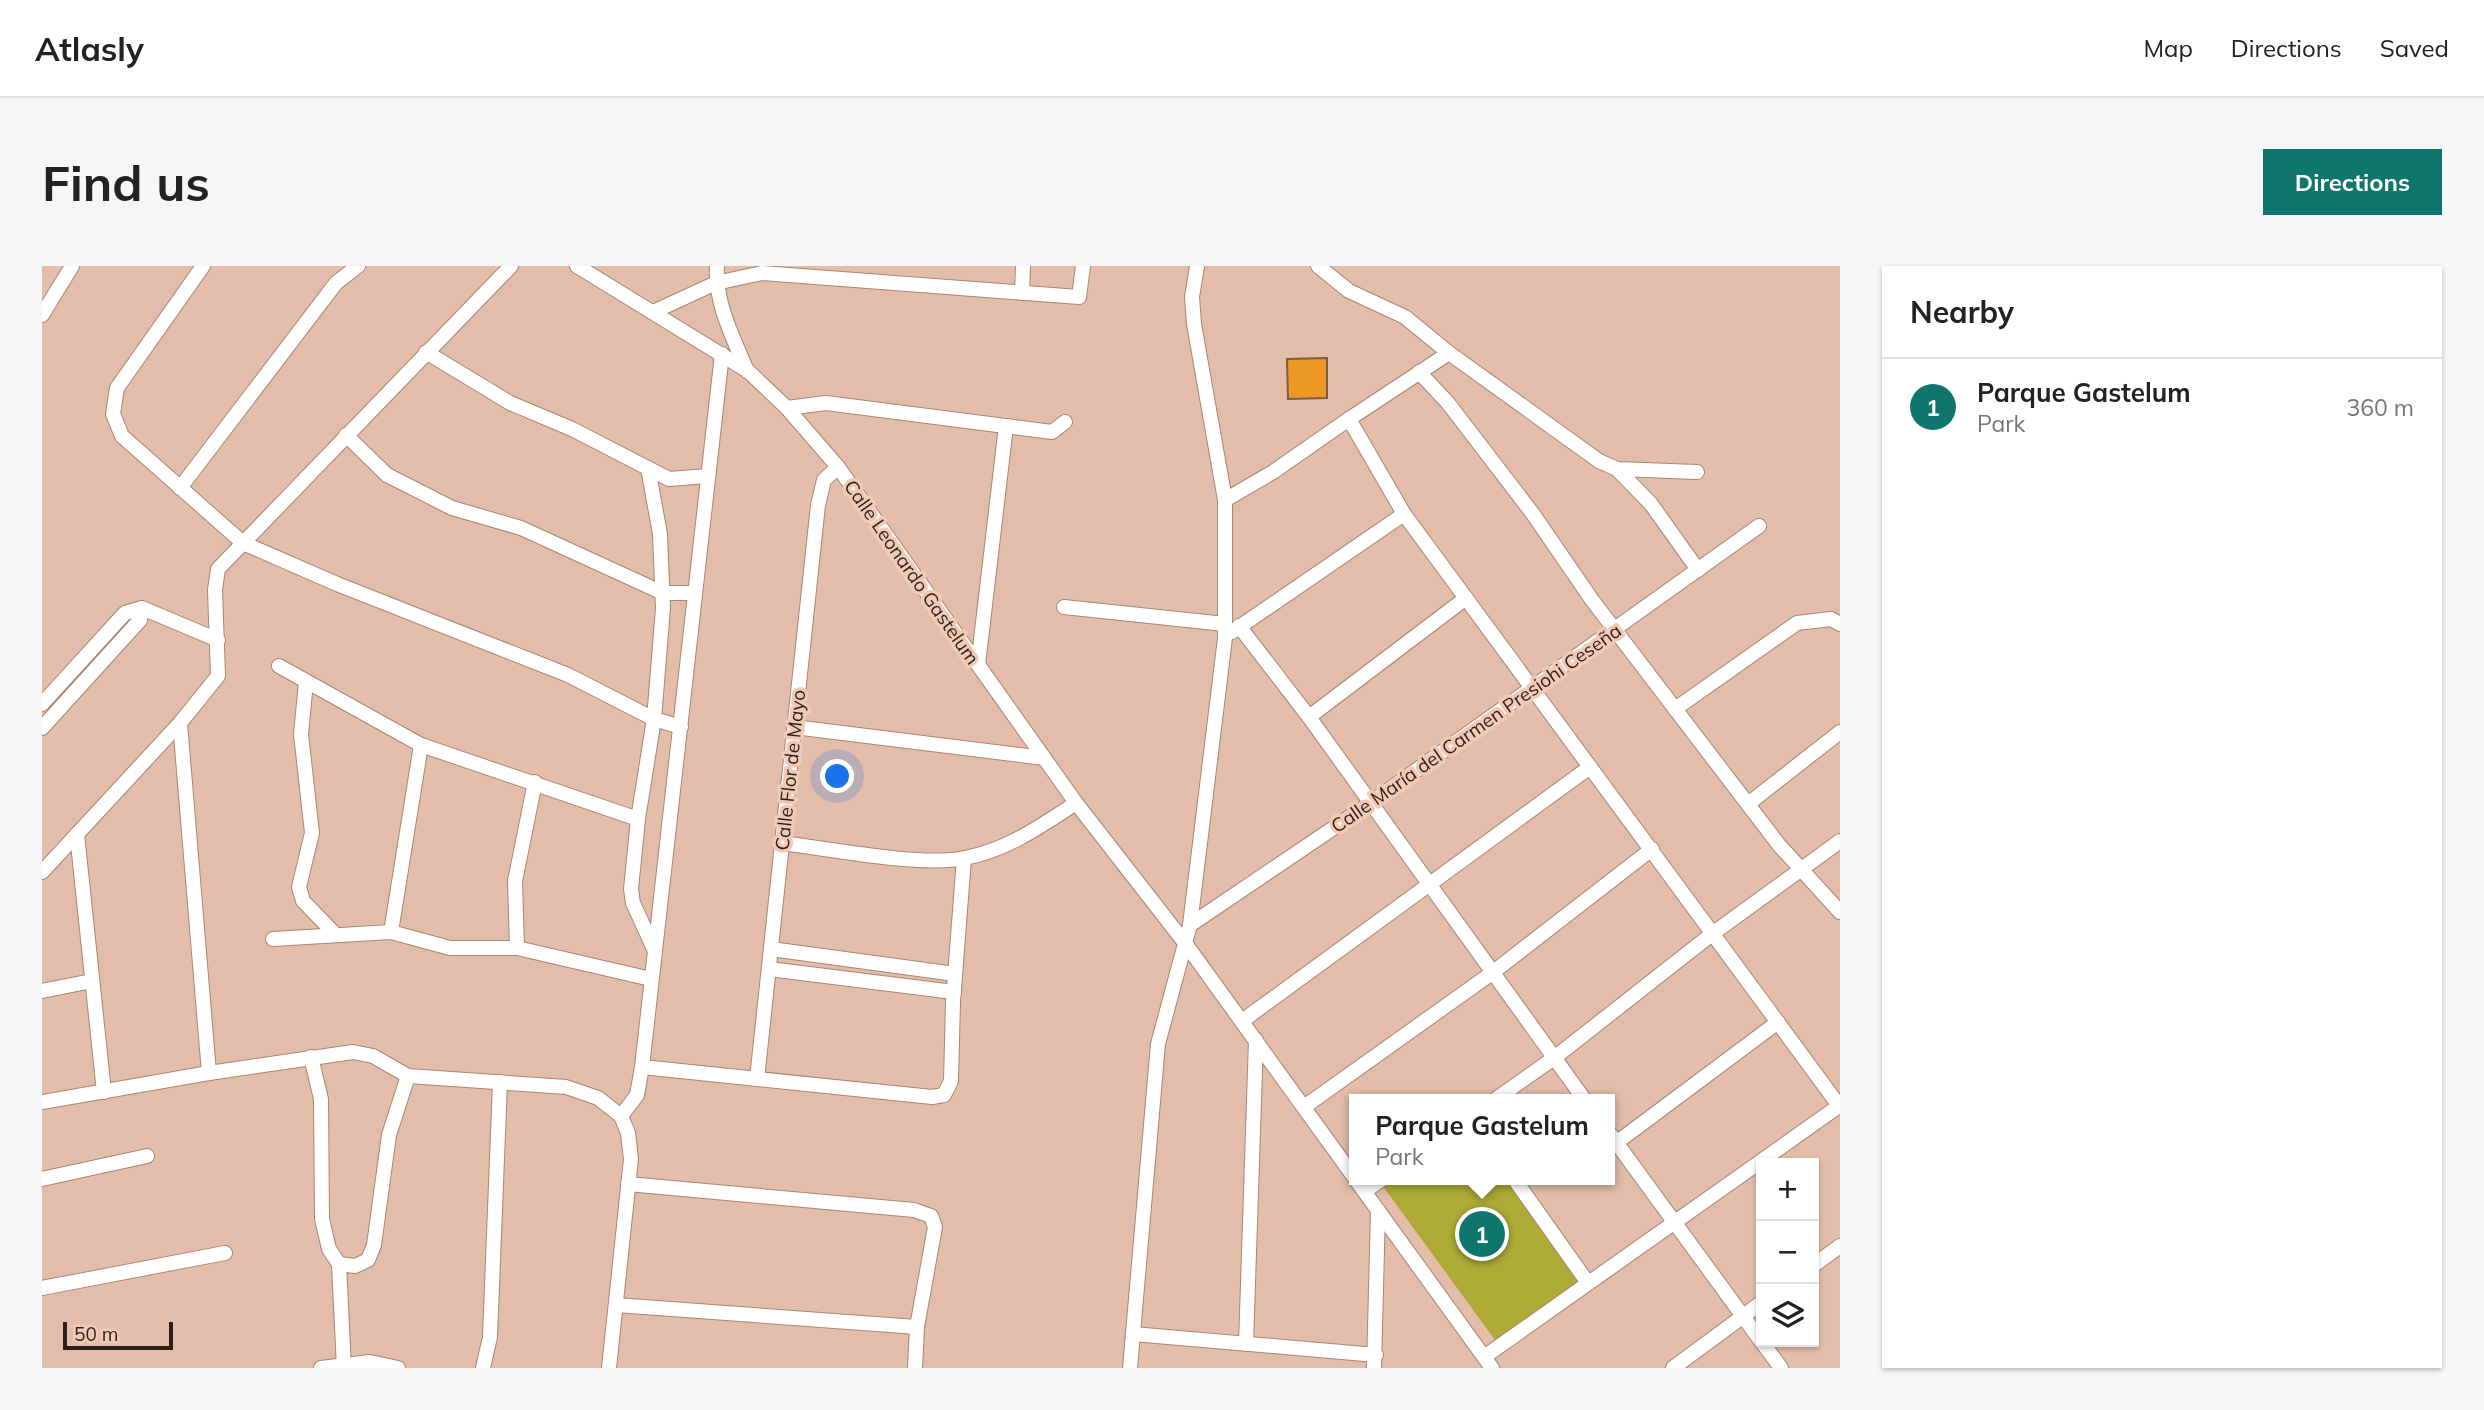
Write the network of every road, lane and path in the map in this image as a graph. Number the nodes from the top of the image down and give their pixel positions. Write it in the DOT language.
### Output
graph roads {
  1 [pos="72,266"];
  2 [pos="203,266"];
  3 [pos="358,266"];
  4 [pos="511,266"];
  5 [pos="577,266"];
  6 [pos="717,266"];
  7 [pos="1023,266"];
  8 [pos="1083,266"];
  9 [pos="1197,266"];
  10 [pos="1318,266"];
  11 [pos="843,272"];
  12 [pos="716,283"];
  13 [pos="1022,293"];
  14 [pos="653,312"];
  15 [pos="42,316"];
  16 [pos="426,352"];
  17 [pos="722,354"];
  18 [pos="1449,354"];
  19 [pos="748,371"];
  20 [pos="1419,372"];
  21 [pos="787,408"];
  22 [pos="1349,419"];
  23 [pos="1065,422"];
  24 [pos="1006,426"];
  25 [pos="346,435"];
  26 [pos="838,467"];
  27 [pos="648,468"];
  28 [pos="1617,469"];
  29 [pos="1697,472"];
  30 [pos="708,477"];
  31 [pos="180,488"];
  32 [pos="1224,500"];
  33 [pos="1404,514"];
  34 [pos="1759,526"];
  35 [pos="243,543"];
  36 [pos="1698,570"];
  37 [pos="663,593"];
  38 [pos="695,593"];
  39 [pos="1466,598"];
  40 [pos="1063,607"];
  41 [pos="142,608"];
  42 [pos="1840,624"];
  43 [pos="1229,629"];
  44 [pos="1615,630"];
  45 [pos="218,640"];
  46 [pos="978,665"];
  47 [pos="279,666"];
  48 [pos="306,682"];
  49 [pos="1533,689"];
  50 [pos="42,704"];
  51 [pos="1675,709"];
  52 [pos="1309,717"];
  53 [pos="654,719"];
  54 [pos="180,723"];
  55 [pos="681,727"];
  56 [pos="794,727"];
  57 [pos="42,728"];
  58 [pos="1840,732"];
  59 [pos="421,745"];
  60 [pos="1044,758"];
  61 [pos="1590,767"];
  62 [pos="535,782"];
  63 [pos="1076,803"];
  64 [pos="1369,804"];
  65 [pos="1748,804"];
  66 [pos="638,819"];
  67 [pos="77,834"];
  68 [pos="1840,841"];
  69 [pos="782,843"];
  70 [pos="1652,849"];
  71 [pos="964,858"];
  72 [pos="1801,869"];
  73 [pos="42,872"];
  74 [pos="1429,887"];
  75 [pos="1840,912"];
  76 [pos="1190,925"];
  77 [pos="391,932"];
  78 [pos="335,934"];
  79 [pos="1712,934"];
  80 [pos="272,939"];
  81 [pos="1185,943"];
  82 [pos="516,948"];
  83 [pos="771,949"];
  84 [pos="655,951"];
  85 [pos="769,968"];
  86 [pos="1492,973"];
  87 [pos="955,974"];
  88 [pos="651,979"];
  89 [pos="92,981"];
  90 [pos="42,991"];
  91 [pos="954,992"];
  92 [pos="1242,1021"];
  93 [pos="1778,1022"];
  94 [pos="1256,1040"];
  95 [pos="311,1057"];
  96 [pos="1554,1058"];
  97 [pos="642,1067"];
  98 [pos="208,1073"];
  99 [pos="408,1076"];
  100 [pos="757,1079"];
  101 [pos="500,1082"];
  102 [pos="104,1092"];
  103 [pos="1503,1094"];
  104 [pos="1580,1094"];
  105 [pos="42,1102"];
  106 [pos="1839,1106"];
  107 [pos="1304,1107"];
  108 [pos="621,1116"];
  109 [pos="1615,1137"];
  110 [pos="1615,1141"];
  111 [pos="147,1156"];
  112 [pos="1349,1170"];
  113 [pos="42,1179"];
  114 [pos="628,1184"];
  115 [pos="1359,1185"];
  116 [pos="1519,1185"];
  117 [pos="1378,1210"];
  118 [pos="1674,1222"];
  119 [pos="1840,1246"];
  120 [pos="225,1254"];
  121 [pos="1819,1261"];
  122 [pos="340,1264"];
  123 [pos="1588,1283"];
  124 [pos="42,1288"];
  125 [pos="615,1305"];
  126 [pos="1756,1307"];
  127 [pos="1744,1317"];
  128 [pos="917,1327"];
  129 [pos="1756,1333"];
  130 [pos="1133,1334"];
  131 [pos="1245,1344"];
  132 [pos="1766,1347"];
  133 [pos="1375,1362"];
  134 [pos="1488,1362"];
  135 [pos="344,1366"];
  136 [pos="321,1368"];
  137 [pos="398,1368"];
  138 [pos="483,1368"];
  139 [pos="609,1368"];
  140 [pos="915,1368"];
  141 [pos="1130,1368"];
  142 [pos="1673,1368"];
  143 [pos="1781,1368"];
  1 -- 15 [label="street"];
  2 -- 31 [label="street"];
  3 -- 31 [label="street"];
  4 -- 16 [label="street"];
  5 -- 14 [label="street, Calle Leonardo Gastelum"];
  6 -- 12 [label="street"];
  7 -- 13 [label="street"];
  8 -- 13 [label="street"];
  9 -- 32 [label="street"];
  10 -- 18 [label="street"];
  11 -- 12 [label="street"];
  11 -- 13 [label="street"];
  12 -- 14 [label="street"];
  12 -- 19 [label="street"];
  14 -- 17 [label="street, Calle Leonardo Gastelum"];
  16 -- 25 [label="street"];
  16 -- 27 [label="street"];
  17 -- 19 [label="street, Calle Leonardo Gastelum"];
  17 -- 30 [label="street"];
  18 -- 20 [label="street"];
  18 -- 28 [label="street"];
  19 -- 21 [label="street, Calle Leonardo Gastelum"];
  20 -- 22 [label="street"];
  20 -- 44 [label="street"];
  21 -- 24 [label="street"];
  21 -- 26 [label="street, Calle Leonardo Gastelum"];
  22 -- 32 [label="street"];
  22 -- 33 [label="street"];
  23 -- 24 [label="street"];
  24 -- 46 [label="street"];
  25 -- 35 [label="street"];
  25 -- 37 [label="street"];
  26 -- 46 [label="street, Calle Leonardo Gastelum"];
  26 -- 56 [label="street, Calle Flor de Mayo"];
  27 -- 30 [label="street"];
  27 -- 37 [label="street"];
  28 -- 29 [label="street"];
  28 -- 36 [label="street"];
  30 -- 38 [label="street"];
  31 -- 35 [label="street"];
  32 -- 43 [label="street"];
  33 -- 39 [label="street"];
  33 -- 43 [label="street"];
  34 -- 36 [label="street, Calle María del Carmen Presiohi Ceseña"];
  35 -- 45 [label="street"];
  35 -- 53 [label="street"];
  36 -- 44 [label="street, Calle María del Carmen Presiohi Ceseña"];
  37 -- 38 [label="street"];
  37 -- 53 [label="street"];
  38 -- 55 [label="street"];
  39 -- 49 [label="street"];
  39 -- 52 [label="street"];
  40 -- 43 [label="street"];
  41 -- 45 [label="street"];
  41 -- 50 [label="street"];
  41 -- 57 [label="street"];
  42 -- 51 [label="street"];
  43 -- 52 [label="street"];
  43 -- 76 [label="street"];
  44 -- 49 [label="street, Calle María del Carmen Presiohi Ceseña"];
  44 -- 51 [label="street"];
  45 -- 54 [label="street"];
  46 -- 60 [label="street, Calle Leonardo Gastelum"];
  47 -- 48 [label="street"];
  48 -- 59 [label="street"];
  48 -- 78 [label="street"];
  49 -- 61 [label="street"];
  49 -- 64 [label="street, Calle María del Carmen Presiohi Ceseña"];
  51 -- 65 [label="street"];
  52 -- 64 [label="street"];
  53 -- 55 [label="street"];
  53 -- 66 [label="street"];
  54 -- 67 [label="street"];
  54 -- 98 [label="street"];
  55 -- 84 [label="street"];
  56 -- 60 [label="street"];
  56 -- 69 [label="street, Calle Flor de Mayo"];
  58 -- 65 [label="street"];
  59 -- 62 [label="street"];
  59 -- 77 [label="street"];
  60 -- 63 [label="street, Calle Leonardo Gastelum"];
  61 -- 70 [label="street"];
  61 -- 74 [label="street"];
  62 -- 66 [label="street"];
  62 -- 82 [label="street"];
  63 -- 71 [label="street"];
  63 -- 81 [label="street, Calle Leonardo Gastelum"];
  64 -- 74 [label="street"];
  64 -- 76 [label="street, Calle María del Carmen Presiohi Ceseña"];
  65 -- 72 [label="street"];
  66 -- 84 [label="street"];
  67 -- 73 [label="street"];
  67 -- 89 [label="street"];
  68 -- 72 [label="street"];
  69 -- 71 [label="street"];
  69 -- 83 [label="street, Calle Flor de Mayo"];
  70 -- 79 [label="street"];
  70 -- 86 [label="street"];
  71 -- 87 [label="street"];
  72 -- 75 [label="street"];
  72 -- 79 [label="street"];
  74 -- 86 [label="street"];
  74 -- 92 [label="street"];
  76 -- 81 [label="street"];
  77 -- 78 [label="street"];
  77 -- 82 [label="street"];
  78 -- 80 [label="street"];
  79 -- 93 [label="street"];
  79 -- 96 [label="street"];
  81 -- 92 [label="street, Calle Leonardo Gastelum"];
  81 -- 130 [label="street"];
  82 -- 88 [label="street"];
  83 -- 85 [label="street, Calle Flor de Mayo"];
  83 -- 87 [label="street"];
  84 -- 88 [label="street"];
  85 -- 91 [label="street"];
  85 -- 100 [label="street, Calle Flor de Mayo"];
  86 -- 96 [label="street"];
  86 -- 107 [label="street"];
  87 -- 91 [label="street"];
  88 -- 97 [label="street"];
  89 -- 90 [label="street"];
  89 -- 102 [label="street"];
  91 -- 100 [label="street"];
  92 -- 94 [label="street, Calle Leonardo Gastelum"];
  93 -- 106 [label="street"];
  93 -- 109 [label="street"];
  94 -- 107 [label="street, Calle Leonardo Gastelum"];
  94 -- 131 [label="street"];
  95 -- 98 [label="street"];
  95 -- 99 [label="street"];
  95 -- 122 [label="street"];
  96 -- 103 [label="street"];
  96 -- 104 [label="street"];
  97 -- 100 [label="street"];
  97 -- 108 [label="street"];
  98 -- 102 [label="street"];
  99 -- 101 [label="street"];
  99 -- 122 [label="street"];
  101 -- 108 [label="street"];
  101 -- 138 [label="street"];
  102 -- 105 [label="street"];
  106 -- 118 [label="street"];
  107 -- 112 [label="street, Calle Leonardo Gastelum"];
  108 -- 114 [label="street"];
  110 -- 118 [label="street"];
  111 -- 113 [label="street"];
  114 -- 125 [label="street"];
  114 -- 128 [label="street"];
  115 -- 117 [label="street, Calle Leonardo Gastelum"];
  116 -- 123 [label="street"];
  117 -- 133 [label="street"];
  117 -- 134 [label="street, Calle Leonardo Gastelum"];
  118 -- 123 [label="street"];
  118 -- 127 [label="street"];
  119 -- 121 [label="street"];
  120 -- 124 [label="street"];
  122 -- 135 [label="street"];
  123 -- 134 [label="street"];
  125 -- 128 [label="street"];
  125 -- 139 [label="street"];
  126 -- 127 [label="street"];
  127 -- 129 [label="street"];
  127 -- 142 [label="street"];
  128 -- 140 [label="street"];
  130 -- 131 [label="street"];
  130 -- 141 [label="street"];
  131 -- 133 [label="street"];
  132 -- 143 [label="street"];
  135 -- 136 [label="street"];
  135 -- 137 [label="street"];
}
